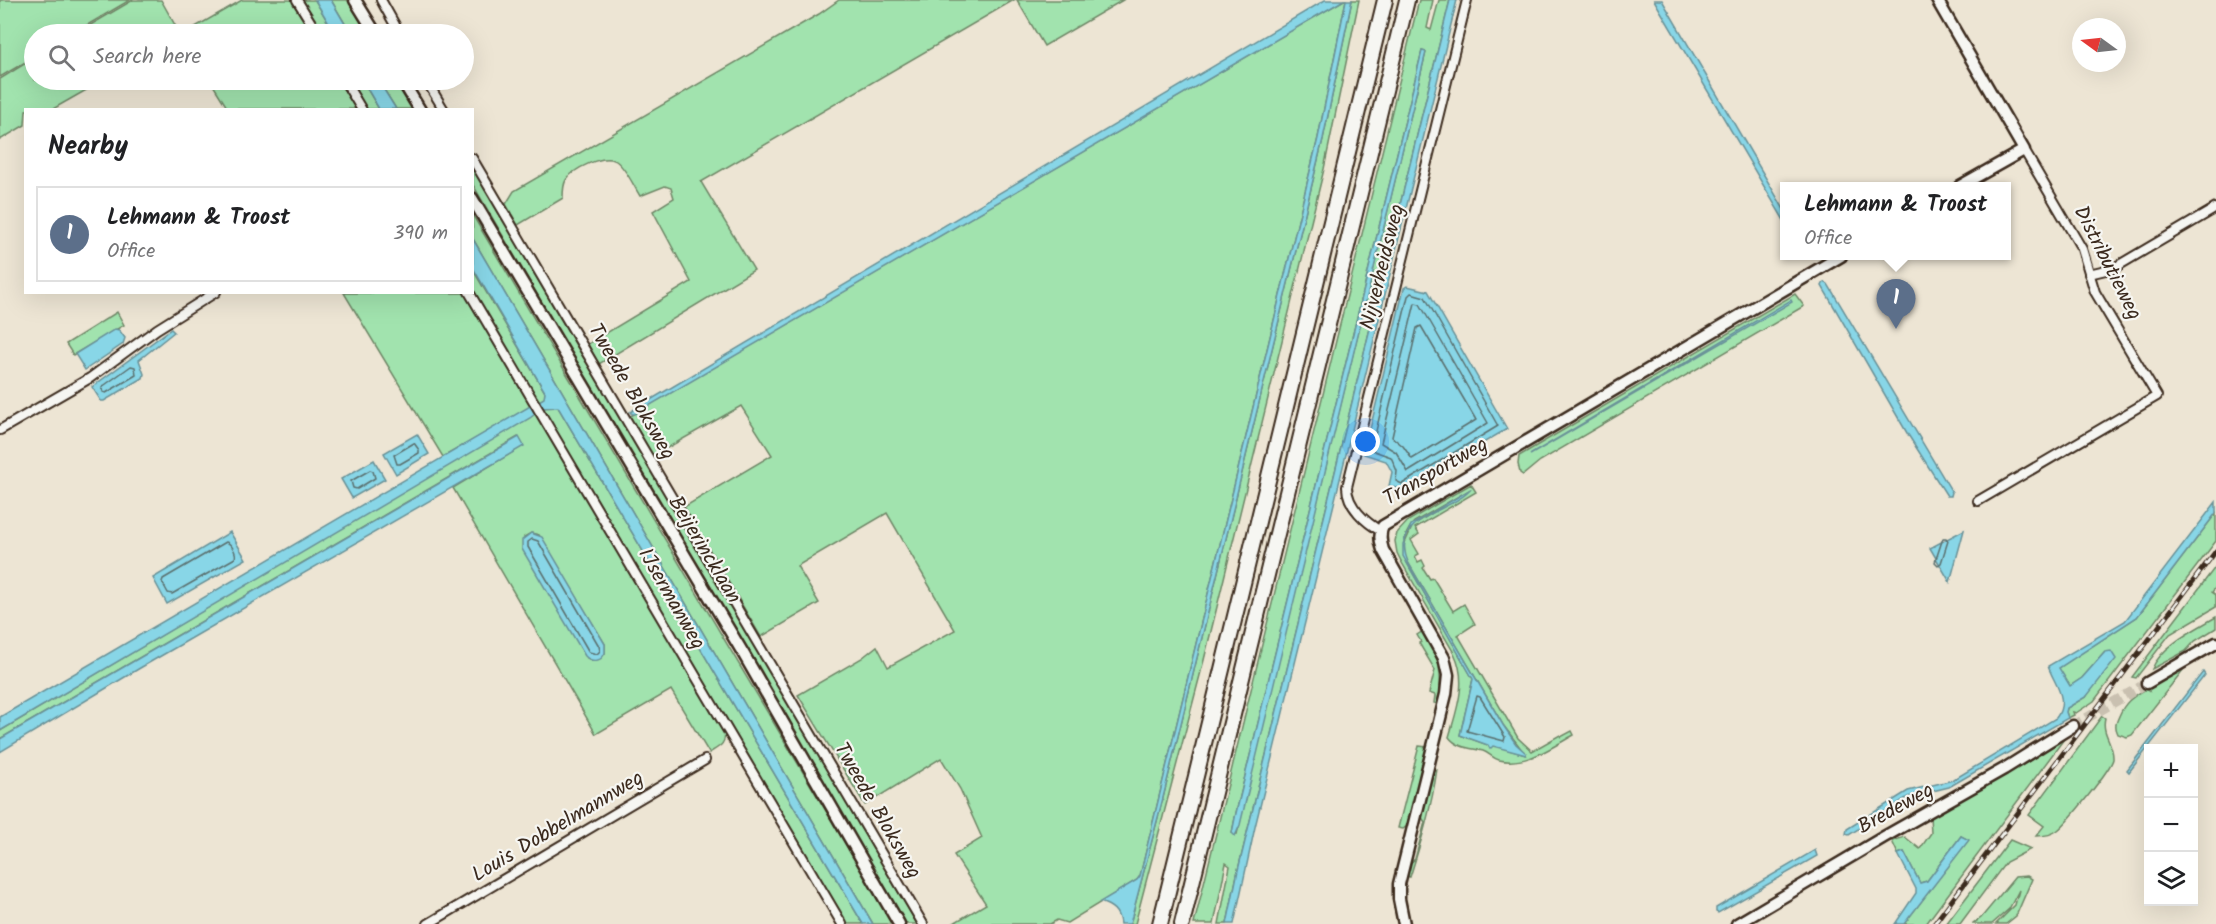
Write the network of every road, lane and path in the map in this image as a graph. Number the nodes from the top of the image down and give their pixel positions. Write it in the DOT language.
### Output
graph roads {
  1 [pos="297,0"];
  2 [pos="355,0"];
  3 [pos="381,0"];
  4 [pos="1385,0"];
  5 [pos="1407,0"];
  6 [pos="1467,0"];
  7 [pos="1936,0"];
  8 [pos="312,24"];
  9 [pos="370,24"];
  10 [pos="394,24"];
  11 [pos="350,90"];
  12 [pos="408,90"];
  13 [pos="432,90"];
  14 [pos="361,108"];
  15 [pos="419,108"];
  16 [pos="443,108"];
  17 [pos="2024,150"];
  18 [pos="474,161"];
  19 [pos="1967,182"];
  20 [pos="474,201"];
  21 [pos="2216,208"];
  22 [pos="1833,260"];
  23 [pos="2089,274"];
  24 [pos="213,294"];
  25 [pos="470,294"];
  26 [pos="0,430"];
  27 [pos="1978,501"];
  28 [pos="1381,531"];
  29 [pos="2216,643"];
  30 [pos="2147,683"];
  31 [pos="2073,726"];
  32 [pos="705,760"];
  33 [pos="428,924"];
  34 [pos="842,924"];
  35 [pos="899,924"];
  36 [pos="923,924"];
  37 [pos="1160,924"];
  38 [pos="1182,924"];
  39 [pos="1404,924"];
  40 [pos="1737,924"];
  1 -- 8 [label="street"];
  2 -- 9 [label="street"];
  3 -- 10 [label="street"];
  4 -- 37 [label="highway"];
  5 -- 38 [label="highway"];
  6 -- 28 [label="street, Nijverheidsweg"];
  7 -- 17 [label="street, Distributieweg"];
  11 -- 14 [label="street"];
  12 -- 15 [label="street"];
  13 -- 16 [label="street"];
  17 -- 19 [label="street"];
  17 -- 23 [label="street, Distributieweg"];
  18 -- 36 [label="street, Tweede Bloksweg"];
  20 -- 35 [label="street, Beijerincklaan"];
  21 -- 23 [label="street"];
  22 -- 28 [label="street, Transportweg"];
  23 -- 27 [label="street, Distributieweg"];
  24 -- 26 [label="street"];
  25 -- 34 [label="street, IJsermanweg"];
  28 -- 39 [label="street, Transportweg"];
  29 -- 30 [label="street"];
  31 -- 40 [label="street, Bredeweg"];
  32 -- 33 [label="street, Louis Dobbelmannweg"];
}
